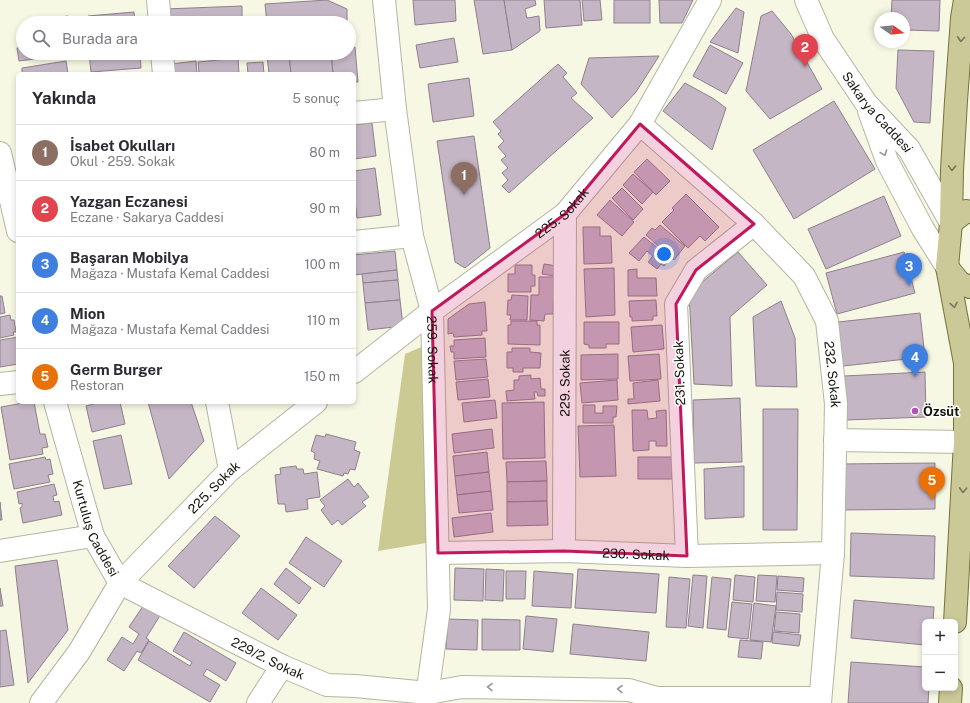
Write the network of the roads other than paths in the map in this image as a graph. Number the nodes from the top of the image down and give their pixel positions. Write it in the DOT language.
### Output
graph roads {
  1 [pos="158,0"];
  2 [pos="384,0"];
  3 [pos="710,0"];
  4 [pos="806,0"];
  5 [pos="965,0"];
  6 [pos="159,16"];
  7 [pos="163,60"];
  8 [pos="164,72"];
  9 [pos="866,103"];
  10 [pos="395,109"];
  11 [pos="356,113"];
  12 [pos="640,124"];
  13 [pos="0,154"];
  14 [pos="970,212"];
  15 [pos="565,214"];
  16 [pos="16,222"];
  17 [pos="952,223"];
  18 [pos="754,224"];
  19 [pos="412,236"];
  20 [pos="356,242"];
  21 [pos="947,267"];
  22 [pos="970,287"];
  23 [pos="432,311"];
  24 [pos="356,370"];
  25 [pos="16,382"];
  26 [pos="0,384"];
  27 [pos="56,404"];
  28 [pos="217,404"];
  29 [pos="313,404"];
  30 [pos="835,440"];
  31 [pos="965,442"];
  32 [pos="230,470"];
  33 [pos="94,536"];
  34 [pos="0,550"];
  35 [pos="564,551"];
  36 [pos="438,552"];
  37 [pos="833,553"];
  38 [pos="687,556"];
  39 [pos="120,583"];
  40 [pos="955,619"];
  41 [pos="282,666"];
  42 [pos="951,691"];
  43 [pos="427,698"];
  44 [pos="820,700"];
  45 [pos="653,701"];
  46 [pos="41,703"];
  47 [pos="258,703"];
  48 [pos="449,703"];
  49 [pos="950,703"];
  1 -- 6 [label="street"];
  2 -- 10 [label="street, 259. Sokak"];
  3 -- 12 [label="street, 225. Sokak"];
  4 -- 9 [label="street, Sakarya Caddesi"];
  5 -- 17 [label="main road, one-way"];
  7 -- 8 [label="street"];
  9 -- 17 [label="street, Sakarya Caddesi"];
  9 -- 21 [label="street, one-way"];
  10 -- 11 [label="street"];
  10 -- 19 [label="street, 259. Sokak"];
  12 -- 15 [label="street, 225. Sokak"];
  12 -- 18 [label="street, 232. Sokak"];
  13 -- 16 [label="street"];
  14 -- 17 [label="main road"];
  15 -- 23 [label="street, 225. Sokak"];
  15 -- 35 [label="street, 229. Sokak"];
  17 -- 21 [label="main road"];
  18 -- 30 [label="street, 232. Sokak"];
  18 -- 38 [label="street, 231. Sokak"];
  19 -- 20 [label="street"];
  19 -- 23 [label="street, 259. Sokak"];
  21 -- 22 [label="main road"];
  21 -- 31 [label="main road, one-way"];
  23 -- 24 [label="street, 225. Sokak"];
  23 -- 36 [label="street, 259. Sokak"];
  25 -- 26 [label="street"];
  27 -- 33 [label="street, Kurtuluş Caddesi"];
  28 -- 32 [label="street"];
  29 -- 32 [label="street, 225. Sokak"];
  30 -- 31 [label="street"];
  30 -- 37 [label="street, 232. Sokak"];
  31 -- 40 [label="main road, one-way"];
  32 -- 39 [label="street, 225. Sokak"];
  33 -- 34 [label="street"];
  33 -- 39 [label="street, Kurtuluş Caddesi"];
  35 -- 36 [label="street, 230. Sokak"];
  35 -- 38 [label="street, 230. Sokak"];
  36 -- 43 [label="street, 259. Sokak"];
  37 -- 38 [label="street, 230. Sokak"];
  37 -- 44 [label="street, 232. Sokak"];
  39 -- 41 [label="street, 229/2. Sokak"];
  39 -- 46 [label="street, Kurtuluş Caddesi"];
  41 -- 43 [label="street, 229/2. Sokak"];
  41 -- 47 [label="street"];
  42 -- 49 [label="main road"];
  45 -- 43 [label="street, one-way"];
  43 -- 48 [label="street"];
  44 -- 45 [label="street"];
}
